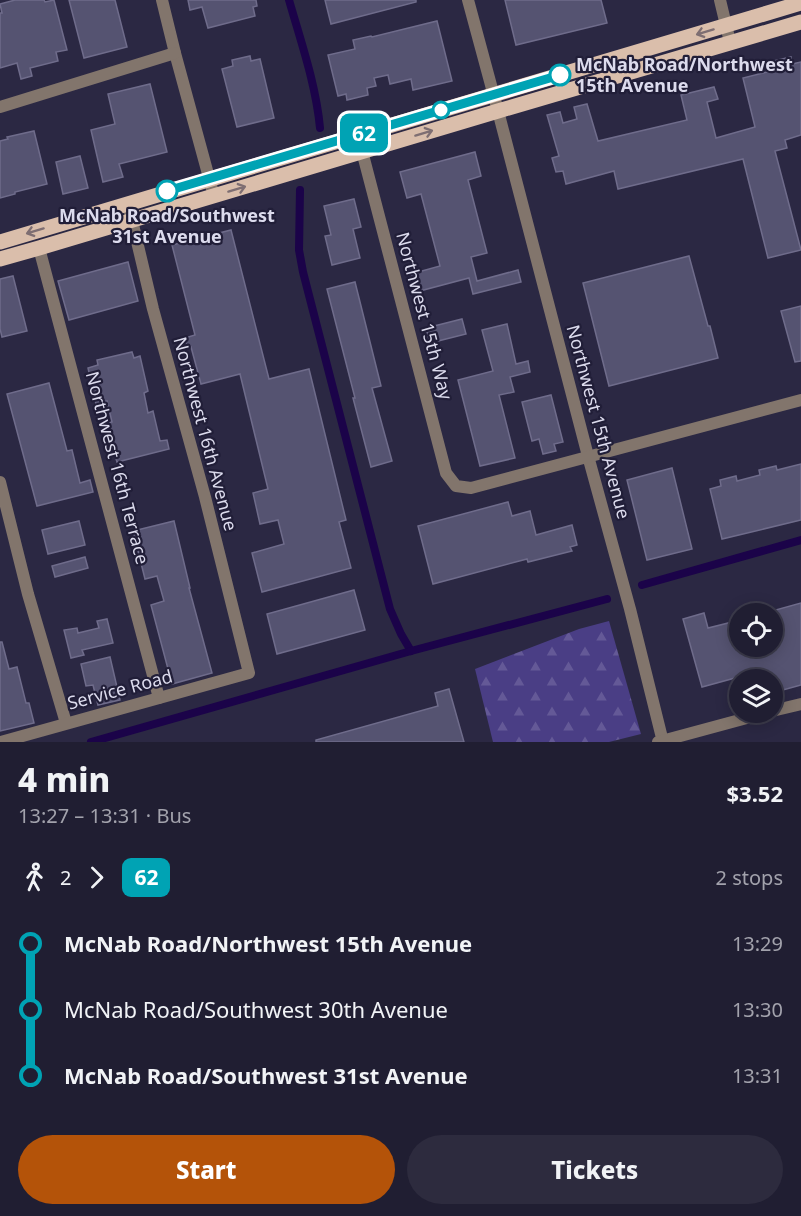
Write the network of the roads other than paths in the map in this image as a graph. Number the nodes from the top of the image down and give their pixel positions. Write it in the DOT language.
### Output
graph roads {
  1 [pos="162,0"];
  2 [pos="468,0"];
  3 [pos="720,0"];
  4 [pos="801,3"];
  5 [pos="801,22"];
  6 [pos="727,25"];
  7 [pos="730,42"];
  8 [pos="175,53"];
  9 [pos="493,95"];
  10 [pos="0,107"];
  11 [pos="498,111"];
  12 [pos="362,152"];
  13 [pos="209,179"];
  14 [pos="214,196"];
  15 [pos="127,204"];
  16 [pos="132,220"];
  17 [pos="0,242"];
  18 [pos="39,248"];
  19 [pos="0,259"];
  20 [pos="801,400"];
  21 [pos="588,456"];
  22 [pos="0,482"];
  23 [pos="249,673"];
  24 [pos="159,698"];
  25 [pos="801,704"];
  26 [pos="783,709"];
  27 [pos="66,723"];
  28 [pos="731,723"];
  29 [pos="1,742"];
  30 [pos="661,742"];
  1 -- 8 [label="street"];
  2 -- 9 [label="street, Northwest 15th Avenue"];
  3 -- 6 [label="street"];
  4 -- 6 [label="main road"];
  5 -- 7 [label="main road"];
  6 -- 7 [label="street"];
  6 -- 9 [label="main road, one-way"];
  7 -- 11 [label="main road"];
  8 -- 10 [label="street"];
  8 -- 13 [label="street"];
  9 -- 11 [label="street, Northwest 15th Avenue"];
  9 -- 13 [label="main road"];
  12 -- 11 [label="main road, one-way"];
  11 -- 21 [label="street, Northwest 15th Avenue"];
  14 -- 12 [label="main road, one-way"];
  12 -- 21 [label="street, Northwest 15th Way"];
  13 -- 14 [label="street"];
  13 -- 15 [label="main road"];
  14 -- 16 [label="main road"];
  15 -- 16 [label="street, Northwest 16th Avenue"];
  15 -- 17 [label="main road, one-way"];
  16 -- 18 [label="main road"];
  16 -- 23 [label="street, Northwest 16th Avenue"];
  18 -- 19 [label="main road"];
  18 -- 24 [label="street, Northwest 16th Terrace"];
  20 -- 21 [label="street"];
  21 -- 30 [label="street, Northwest 15th Avenue"];
  22 -- 27 [label="street"];
  23 -- 24 [label="street, Service Road"];
  24 -- 27 [label="street, Service Road"];
  25 -- 26 [label="street"];
  27 -- 29 [label="street, Service Road"];
  28 -- 30 [label="street"];
}
